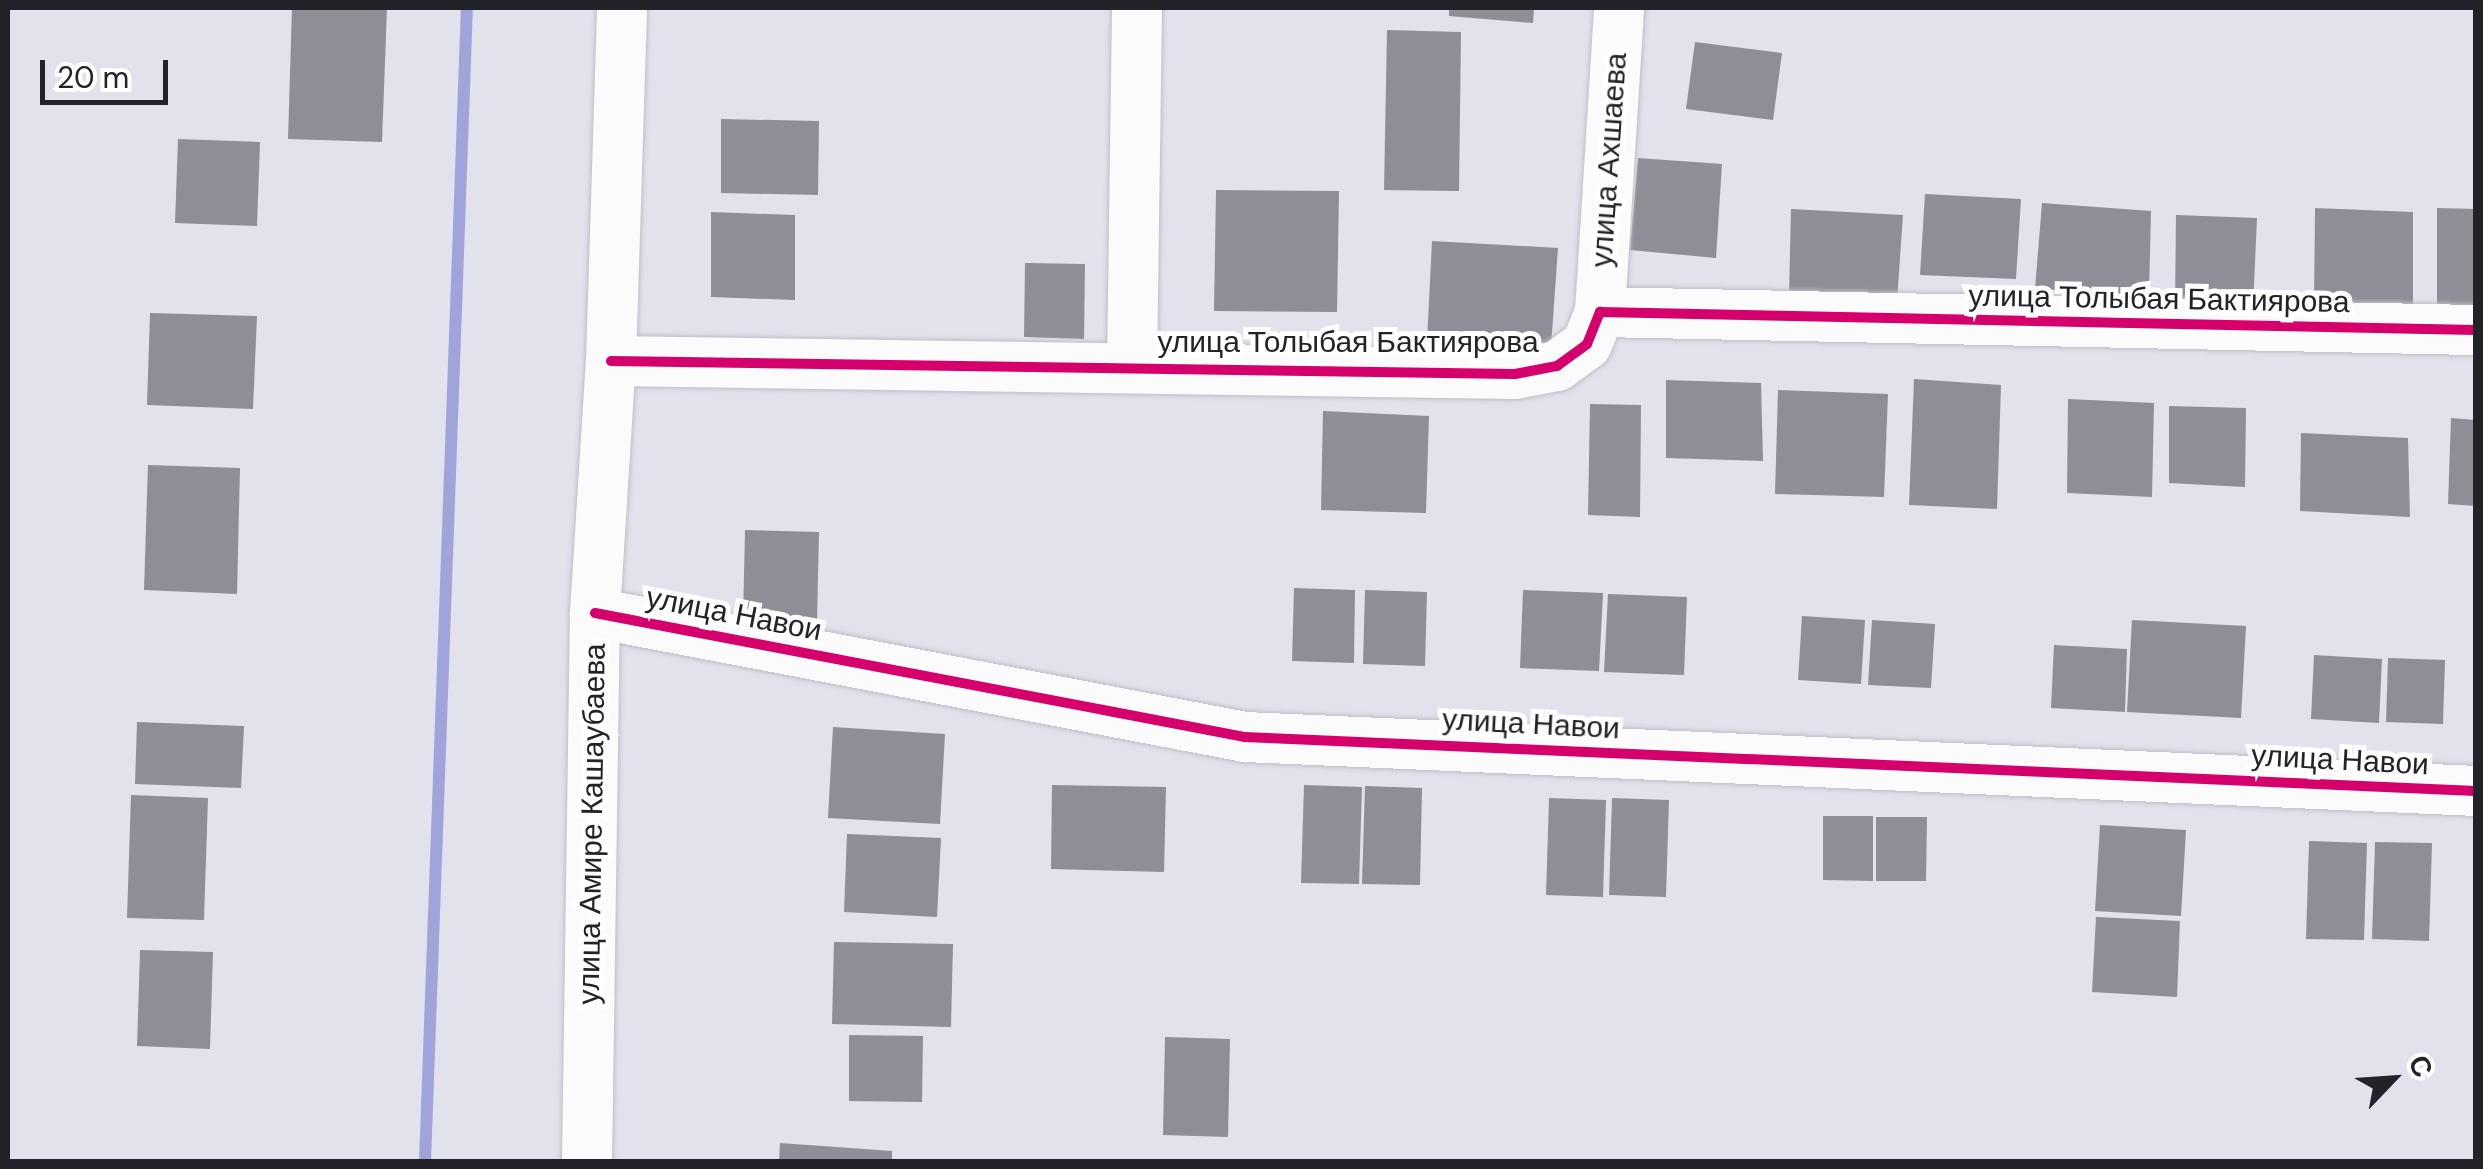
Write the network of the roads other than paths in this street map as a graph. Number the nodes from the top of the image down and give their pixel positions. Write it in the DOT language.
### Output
graph roads {
  1 [pos="622,8"];
  2 [pos="1137,8"];
  3 [pos="1619,8"];
  4 [pos="1600,312"];
  5 [pos="2476,330"];
  6 [pos="612,361"];
  7 [pos="1132,367"];
  8 [pos="595,612"];
  9 [pos="2476,791"];
  10 [pos="587,1162"];
  1 -- 6 [label="street, улица Амире Кашаубаева"];
  2 -- 7 [label="street"];
  3 -- 4 [label="street, улица Ахшаева"];
  4 -- 5 [label="street, улица Толыбая Бактиярова"];
  4 -- 7 [label="street, улица Толыбая Бактиярова"];
  6 -- 7 [label="street, улица Толыбая Бактиярова"];
  6 -- 8 [label="street, улица Амире Кашаубаева"];
  8 -- 9 [label="street, улица Навои"];
  8 -- 10 [label="street, улица Амире Кашаубаева"];
}
